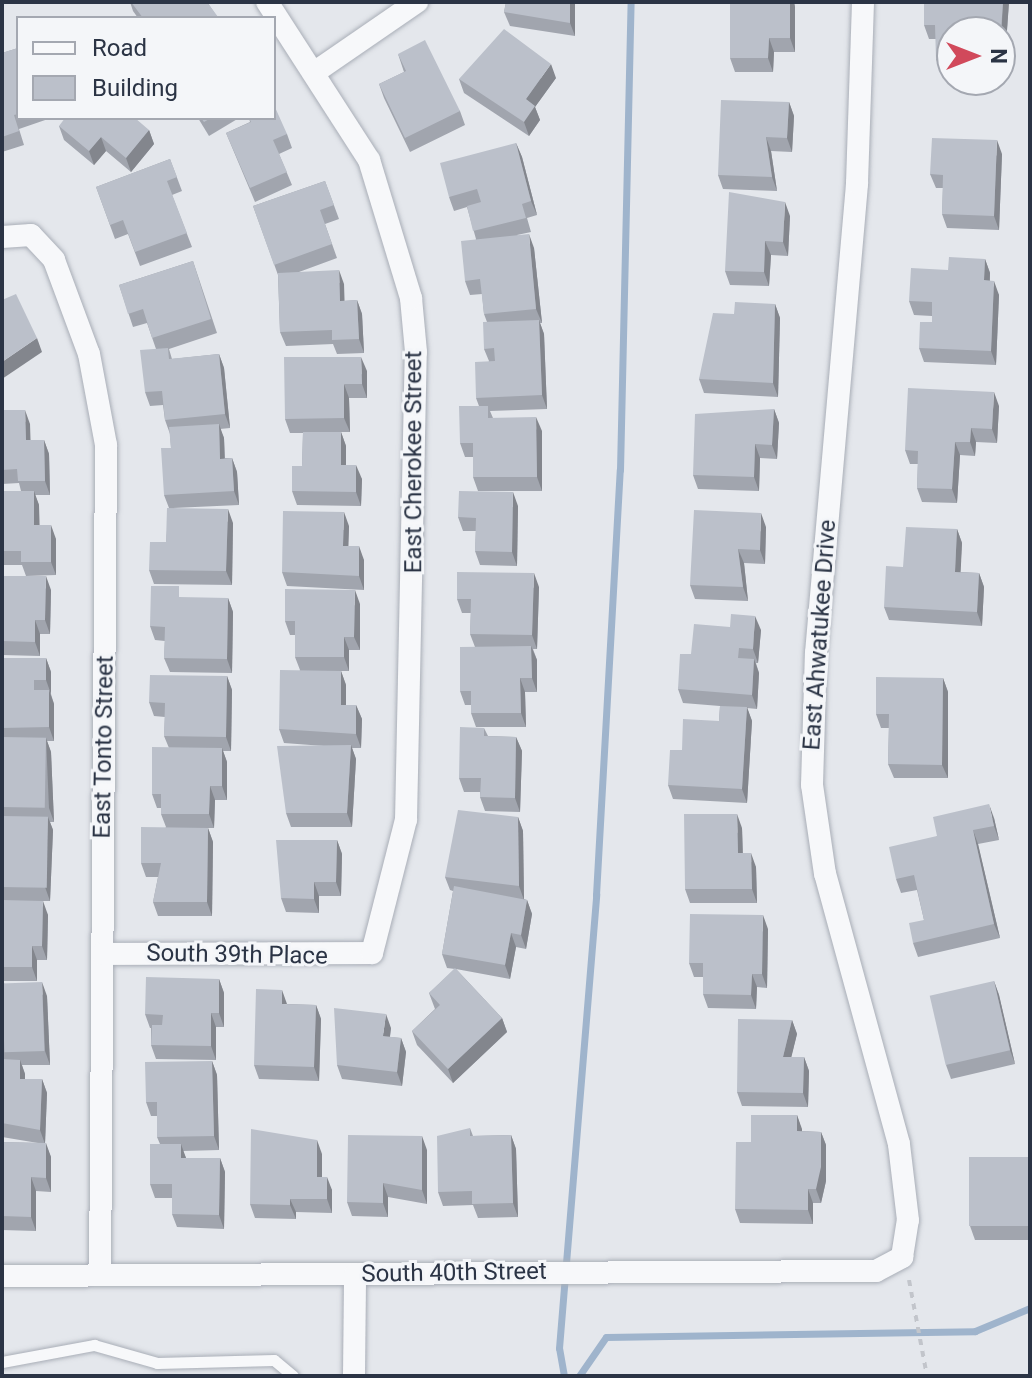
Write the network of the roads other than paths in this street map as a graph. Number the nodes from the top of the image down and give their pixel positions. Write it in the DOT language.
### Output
graph roads {
  1 [pos="267,2"];
  2 [pos="417,2"];
  3 [pos="863,2"];
  4 [pos="315,72"];
  5 [pos="2,237"];
  6 [pos="372,953"];
  7 [pos="102,954"];
  8 [pos="902,1257"];
  9 [pos="355,1274"];
  10 [pos="100,1275"];
  11 [pos="2,1276"];
  12 [pos="2,1362"];
  13 [pos="293,1376"];
  14 [pos="354,1376"];
  1 -- 4 [label="street, East Cherokee Street"];
  2 -- 4 [label="street"];
  3 -- 8 [label="street, East Ahwatukee Drive"];
  4 -- 6 [label="street, East Cherokee Street"];
  5 -- 7 [label="street, East Tonto Street"];
  6 -- 7 [label="street, South 39th Place"];
  7 -- 10 [label="street, East Tonto Street"];
  8 -- 9 [label="street, South 40th Street"];
  9 -- 10 [label="street, South 40th Street"];
  9 -- 14 [label="street"];
  10 -- 11 [label="street, South 40th Street"];
  12 -- 13 [label="lane"];
}
